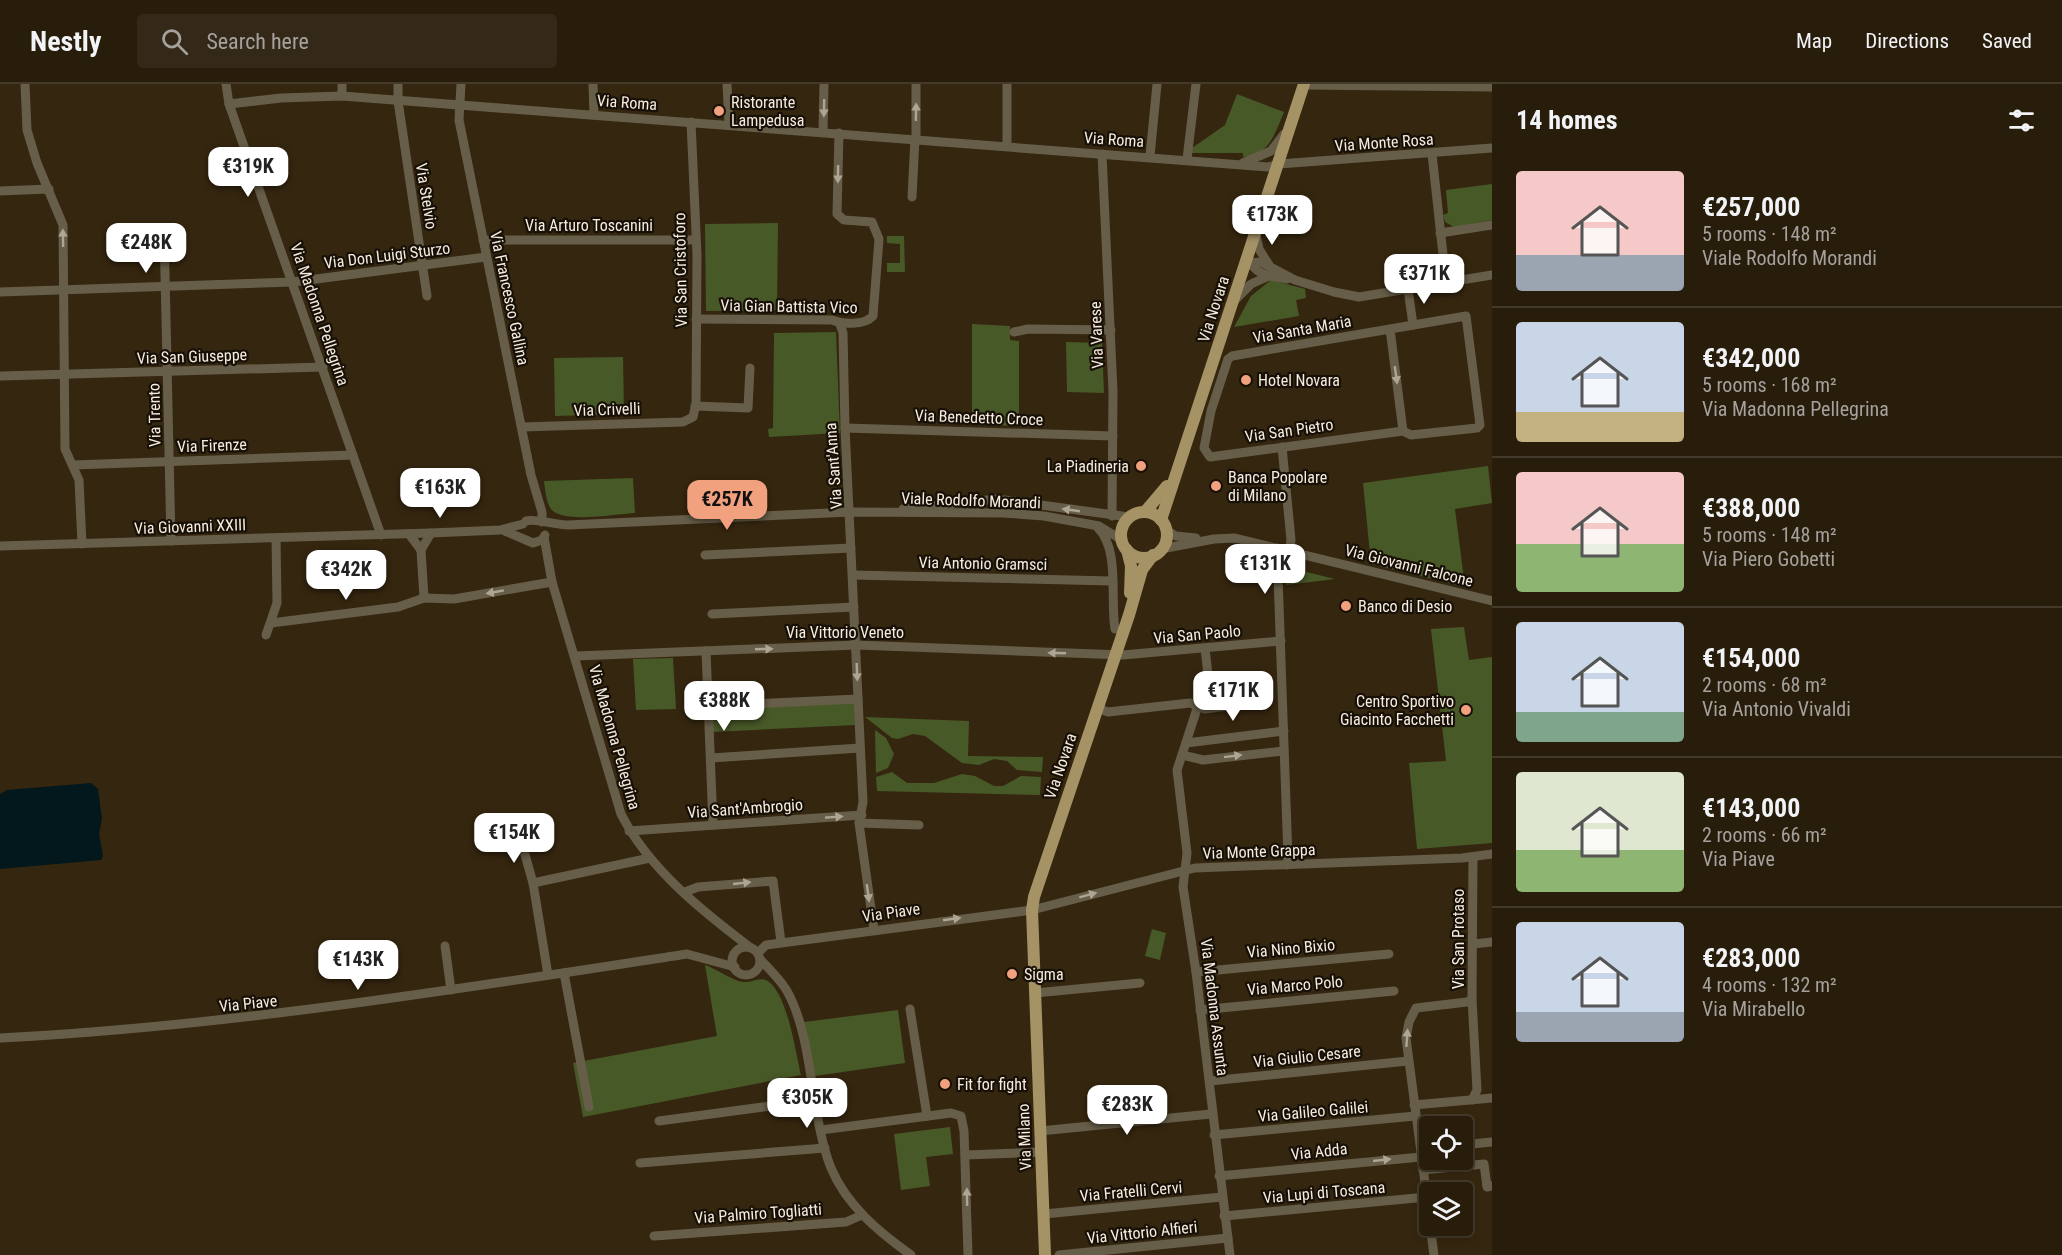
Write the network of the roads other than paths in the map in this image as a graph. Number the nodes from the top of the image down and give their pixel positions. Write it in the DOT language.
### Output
graph roads {
  1 [pos="25,84"];
  2 [pos="226,84"];
  3 [pos="342,84"];
  4 [pos="398,84"];
  5 [pos="461,84"];
  6 [pos="593,84"];
  7 [pos="727,84"];
  8 [pos="824,84"];
  9 [pos="916,84"];
  10 [pos="1007,84"];
  11 [pos="1157,84"];
  12 [pos="1196,84"];
  13 [pos="1304,85"];
  14 [pos="1492,87"];
  15 [pos="342,96"];
  16 [pos="398,101"];
  17 [pos="229,104"];
  18 [pos="460,106"];
  19 [pos="594,115"];
  20 [pos="691,122"];
  21 [pos="1292,122"];
  22 [pos="729,125"];
  23 [pos="823,132"];
  24 [pos="839,133"];
  25 [pos="915,139"];
  26 [pos="1007,146"];
  27 [pos="1492,148"];
  28 [pos="1102,154"];
  29 [pos="1432,154"];
  30 [pos="1150,156"];
  31 [pos="1187,159"];
  32 [pos="1256,163"];
  33 [pos="1279,164"];
  34 [pos="49,189"];
  35 [pos="0,190"];
  36 [pos="1269,193"];
  37 [pos="912,197"];
  38 [pos="1492,225"];
  39 [pos="164,231"];
  40 [pos="1255,232"];
  41 [pos="1440,233"];
  42 [pos="483,240"];
  43 [pos="695,240"];
  44 [pos="486,257"];
  45 [pos="1247,262"];
  46 [pos="423,266"];
  47 [pos="1270,272"];
  48 [pos="1492,275"];
  49 [pos="293,282"];
  50 [pos="1446,282"];
  51 [pos="165,287"];
  52 [pos="1408,289"];
  53 [pos="62,290"];
  54 [pos="0,292"];
  55 [pos="427,297"];
  56 [pos="1232,304"];
  57 [pos="696,319"];
  58 [pos="840,324"];
  59 [pos="1413,325"];
  60 [pos="1389,329"];
  61 [pos="1111,330"];
  62 [pos="1014,332"];
  63 [pos="322,367"];
  64 [pos="750,368"];
  65 [pos="168,372"];
  66 [pos="63,374"];
  67 [pos="1,376"];
  68 [pos="1199,403"];
  69 [pos="695,406"];
  70 [pos="1211,411"];
  71 [pos="693,417"];
  72 [pos="1480,425"];
  73 [pos="522,427"];
  74 [pos="845,428"];
  75 [pos="1403,431"];
  76 [pos="1113,436"];
  77 [pos="1282,447"];
  78 [pos="353,455"];
  79 [pos="170,461"];
  80 [pos="73,465"];
  81 [pos="1175,476"];
  82 [pos="537,496"];
  83 [pos="851,512"];
  84 [pos="886,512"];
  85 [pos="1145,512"];
  86 [pos="1112,516"];
  87 [pos="1129,517"];
  88 [pos="525,522"];
  89 [pos="543,522"];
  90 [pos="567,525"];
  91 [pos="1092,525"];
  92 [pos="1163,525"];
  93 [pos="500,530"];
  94 [pos="431,533"];
  95 [pos="410,534"];
  96 [pos="381,535"];
  97 [pos="545,535"];
  98 [pos="276,538"];
  99 [pos="523,538"];
  100 [pos="1214,538"];
  101 [pos="171,541"];
  102 [pos="532,543"];
  103 [pos="82,544"];
  104 [pos="1124,545"];
  105 [pos="0,546"];
  106 [pos="851,548"];
  107 [pos="1277,548"];
  108 [pos="421,550"];
  109 [pos="1112,551"];
  110 [pos="1289,551"];
  111 [pos="1157,552"];
  112 [pos="705,555"];
  113 [pos="547,559"];
  114 [pos="853,575"];
  115 [pos="1112,581"];
  116 [pos="552,582"];
  117 [pos="424,598"];
  118 [pos="1492,601"];
  119 [pos="854,607"];
  120 [pos="1127,607"];
  121 [pos="712,614"];
  122 [pos="1113,614"];
  123 [pos="271,623"];
  124 [pos="1119,631"];
  125 [pos="266,635"];
  126 [pos="1281,641"];
  127 [pos="856,645"];
  128 [pos="1205,648"];
  129 [pos="706,651"];
  130 [pos="1115,655"];
  131 [pos="576,656"];
  132 [pos="858,699"];
  133 [pos="1235,699"];
  134 [pos="710,706"];
  135 [pos="1198,706"];
  136 [pos="1097,708"];
  137 [pos="1284,731"];
  138 [pos="1186,743"];
  139 [pos="860,748"];
  140 [pos="1284,751"];
  141 [pos="1182,755"];
  142 [pos="711,758"];
  143 [pos="860,819"];
  144 [pos="713,825"];
  145 [pos="919,825"];
  146 [pos="629,831"];
  147 [pos="520,837"];
  148 [pos="1492,854"];
  149 [pos="1473,857"];
  150 [pos="650,858"];
  151 [pos="1287,865"];
  152 [pos="1183,870"];
  153 [pos="533,883"];
  154 [pos="685,892"];
  155 [pos="1032,910"];
  156 [pos="874,930"];
  157 [pos="730,931"];
  158 [pos="781,942"];
  159 [pos="1492,942"];
  160 [pos="1473,944"];
  161 [pos="445,946"];
  162 [pos="756,953"];
  163 [pos="735,954"];
  164 [pos="1389,954"];
  165 [pos="711,961"];
  166 [pos="735,967"];
  167 [pos="756,971"];
  168 [pos="1196,972"];
  169 [pos="564,973"];
  170 [pos="548,975"];
  171 [pos="774,975"];
  172 [pos="1140,983"];
  173 [pos="451,990"];
  174 [pos="1394,991"];
  175 [pos="1035,993"];
  176 [pos="1472,999"];
  177 [pos="910,1009"];
  178 [pos="1200,1010"];
  179 [pos="0,1038"];
  180 [pos="1408,1061"];
  181 [pos="1210,1081"];
  182 [pos="1492,1098"];
  183 [pos="815,1100"];
  184 [pos="1472,1100"];
  185 [pos="1414,1105"];
  186 [pos="589,1107"];
  187 [pos="1211,1114"];
  188 [pos="927,1116"];
  189 [pos="1416,1116"];
  190 [pos="659,1121"];
  191 [pos="821,1130"];
  192 [pos="1040,1131"];
  193 [pos="1419,1131"];
  194 [pos="1214,1135"];
  195 [pos="1492,1143"];
  196 [pos="1473,1144"];
  197 [pos="825,1148"];
  198 [pos="1419,1151"];
  199 [pos="1041,1152"];
  200 [pos="966,1155"];
  201 [pos="640,1163"];
  202 [pos="1473,1165"];
  203 [pos="1423,1170"];
  204 [pos="1219,1176"];
  205 [pos="1424,1182"];
  206 [pos="1492,1186"];
  207 [pos="1222,1197"];
  208 [pos="1419,1198"];
  209 [pos="1044,1214"];
  210 [pos="862,1215"];
  211 [pos="1224,1216"];
  212 [pos="654,1236"];
  213 [pos="1431,1236"];
  214 [pos="1228,1238"];
  215 [pos="895,1244"];
  216 [pos="896,1255"];
  217 [pos="911,1255"];
  218 [pos="969,1255"];
  219 [pos="1045,1255"];
  220 [pos="1059,1255"];
  221 [pos="1230,1255"];
  222 [pos="1434,1255"];
  1 -- 34 [label="street"];
  2 -- 17 [label="street, Via Madonna Pellegrina"];
  3 -- 15 [label="street"];
  4 -- 16 [label="street, Via Stelvio"];
  5 -- 18 [label="street, Via Francesco Gallina"];
  6 -- 19 [label="street"];
  7 -- 22 [label="street"];
  8 -- 23 [label="street, one-way"];
  25 -- 9 [label="street, one-way"];
  10 -- 26 [label="street"];
  11 -- 30 [label="street"];
  12 -- 31 [label="street"];
  13 -- 14 [label="street"];
  13 -- 21 [label="main road, Via Novara"];
  15 -- 16 [label="street, Via Roma"];
  15 -- 17 [label="street, Via Roma"];
  16 -- 18 [label="street, Via Roma"];
  16 -- 46 [label="street, Via Stelvio"];
  17 -- 49 [label="street, Via Madonna Pellegrina"];
  18 -- 19 [label="street, Via Roma"];
  18 -- 42 [label="street, Via Francesco Gallina"];
  19 -- 20 [label="street, Via Roma"];
  20 -- 22 [label="street, Via Roma"];
  20 -- 43 [label="street, Via San Cristoforo"];
  21 -- 32 [label="street"];
  21 -- 33 [label="main road, Via Novara"];
  22 -- 23 [label="street, Via Roma"];
  23 -- 24 [label="street, Via Roma"];
  24 -- 25 [label="street, Via Roma"];
  24 -- 58 [label="street, Via Gian Battista Vico, one-way"];
  25 -- 26 [label="street, Via Roma"];
  25 -- 37 [label="street"];
  26 -- 28 [label="street, Via Roma"];
  27 -- 29 [label="street, Via Monte Rosa"];
  28 -- 30 [label="street, Via Roma"];
  28 -- 61 [label="street, Via Varese"];
  29 -- 33 [label="street, Via Monte Rosa"];
  29 -- 41 [label="street"];
  30 -- 31 [label="street, Via Roma"];
  31 -- 32 [label="street, Via Roma"];
  32 -- 33 [label="street, Via Monte Rosa"];
  32 -- 36 [label="street"];
  33 -- 36 [label="main road, Via Novara"];
  34 -- 35 [label="street"];
  53 -- 34 [label="street, one-way"];
  36 -- 40 [label="main road, Via Novara"];
  38 -- 41 [label="street"];
  39 -- 51 [label="street, Via Trento"];
  40 -- 45 [label="main road, Via Novara"];
  40 -- 47 [label="street"];
  41 -- 50 [label="street"];
  42 -- 43 [label="street, Via Arturo Toscanini"];
  42 -- 44 [label="street, Via Francesco Gallina"];
  43 -- 57 [label="street, Via San Cristoforo"];
  44 -- 46 [label="street, Via Don Luigi Sturzo"];
  44 -- 73 [label="street, Via Francesco Gallina"];
  45 -- 47 [label="street"];
  45 -- 56 [label="main road, Via Novara"];
  46 -- 49 [label="street, Via Don Luigi Sturzo"];
  46 -- 55 [label="street, Via Stelvio"];
  47 -- 52 [label="street"];
  47 -- 56 [label="street"];
  48 -- 50 [label="street"];
  49 -- 51 [label="street, Via Don Luigi Sturzo"];
  49 -- 63 [label="street, Via Madonna Pellegrina"];
  50 -- 52 [label="street"];
  51 -- 53 [label="street, Via Don Luigi Sturzo"];
  51 -- 65 [label="street, Via Trento"];
  52 -- 59 [label="street"];
  53 -- 54 [label="street, Via Don Luigi Sturzo"];
  53 -- 66 [label="street"];
  56 -- 68 [label="main road, Via Novara"];
  57 -- 58 [label="street, Via Gian Battista Vico"];
  57 -- 69 [label="street, Via San Cristoforo"];
  58 -- 74 [label="street, Via Sant'Anna"];
  59 -- 60 [label="street, Via Santa Maria"];
  59 -- 72 [label="street, Via Santa Maria"];
  60 -- 70 [label="street, Via Santa Maria"];
  60 -- 75 [label="street, one-way"];
  61 -- 62 [label="street"];
  61 -- 76 [label="street, Via Varese"];
  63 -- 65 [label="street, Via San Giuseppe"];
  63 -- 78 [label="street, Via Madonna Pellegrina"];
  64 -- 69 [label="street"];
  65 -- 66 [label="street, Via San Giuseppe"];
  65 -- 79 [label="street, Via Trento"];
  66 -- 67 [label="street, Via San Giuseppe"];
  66 -- 80 [label="street"];
  68 -- 70 [label="street"];
  68 -- 81 [label="main road, Via Novara"];
  69 -- 71 [label="street, Via San Cristoforo"];
  70 -- 77 [label="street, Via San Pietro"];
  71 -- 73 [label="street, Via Crivelli"];
  72 -- 75 [label="street, Via San Pietro"];
  73 -- 82 [label="street, Via Francesco Gallina"];
  74 -- 76 [label="street, Via Benedetto Croce"];
  74 -- 83 [label="street, Via Sant'Anna"];
  75 -- 77 [label="street, Via San Pietro"];
  76 -- 86 [label="street, Via Varese"];
  77 -- 110 [label="street"];
  78 -- 79 [label="street, Via Firenze"];
  78 -- 96 [label="street, Via Madonna Pellegrina"];
  79 -- 80 [label="street, Via Firenze"];
  79 -- 101 [label="street, Via Trento"];
  80 -- 103 [label="street"];
  81 -- 85 [label="main road, Via Novara"];
  81 -- 92 [label="main road, Via Novara"];
  82 -- 88 [label="street"];
  82 -- 89 [label="street, Via Francesco Gallina"];
  83 -- 84 [label="street, Viale Rodolfo Morandi"];
  83 -- 90 [label="street, Viale Rodolfo Morandi"];
  83 -- 106 [label="street, Via Sant'Anna"];
  86 -- 84 [label="street, Viale Rodolfo Morandi, one-way"];
  84 -- 91 [label="street, Viale Rodolfo Morandi"];
  85 -- 87 [label="main road"];
  85 -- 92 [label="main road"];
  86 -- 87 [label="street, Viale Rodolfo Morandi"];
  87 -- 104 [label="main road"];
  88 -- 89 [label="street"];
  88 -- 93 [label="street"];
  88 -- 99 [label="street"];
  89 -- 90 [label="street, Viale Rodolfo Morandi"];
  89 -- 97 [label="street"];
  90 -- 97 [label="street, Viale Rodolfo Morandi"];
  91 -- 104 [label="street, Viale Rodolfo Morandi"];
  91 -- 109 [label="street"];
  92 -- 100 [label="street, Via Giovanni Falcone"];
  92 -- 111 [label="main road"];
  93 -- 94 [label="street"];
  93 -- 99 [label="street"];
  94 -- 95 [label="street"];
  94 -- 108 [label="street"];
  95 -- 96 [label="street"];
  95 -- 108 [label="street"];
  96 -- 98 [label="street, Via Giovanni XXIII"];
  97 -- 102 [label="street"];
  97 -- 113 [label="street, Via Madonna Pellegrina"];
  98 -- 101 [label="street, Via Giovanni XXIII"];
  98 -- 123 [label="street"];
  99 -- 102 [label="street"];
  100 -- 107 [label="street, Via Giovanni Falcone"];
  100 -- 111 [label="street, Via Giovanni Falcone"];
  101 -- 103 [label="street, Via Giovanni XXIII"];
  102 -- 113 [label="street"];
  103 -- 105 [label="street, Via Giovanni XXIII"];
  104 -- 109 [label="street"];
  104 -- 111 [label="main road"];
  104 -- 120 [label="main road, Via Novara"];
  106 -- 112 [label="street"];
  106 -- 114 [label="street, Via Sant'Anna"];
  107 -- 110 [label="street, Via Giovanni Falcone"];
  107 -- 126 [label="street"];
  108 -- 117 [label="street"];
  109 -- 115 [label="street"];
  110 -- 118 [label="street, Via Giovanni Falcone"];
  111 -- 124 [label="main road, Via Novara"];
  113 -- 116 [label="street, Via Madonna Pellegrina"];
  114 -- 115 [label="street, Via Antonio Gramsci"];
  114 -- 119 [label="street, Via Sant'Anna"];
  115 -- 122 [label="street"];
  116 -- 117 [label="street, one-way"];
  116 -- 131 [label="street, Via Madonna Pellegrina"];
  117 -- 123 [label="street"];
  119 -- 121 [label="street"];
  119 -- 127 [label="street, Via Sant'Anna"];
  120 -- 122 [label="street"];
  120 -- 124 [label="main road, Via Novara"];
  122 -- 124 [label="street"];
  123 -- 125 [label="street"];
  124 -- 130 [label="main road, Via Novara"];
  126 -- 128 [label="street, Via San Paolo"];
  126 -- 137 [label="street"];
  129 -- 127 [label="street, Via Vittorio Veneto, one-way"];
  130 -- 127 [label="street, Via Vittorio Veneto, one-way"];
  127 -- 132 [label="street, Via Sant'Anna, one-way"];
  128 -- 130 [label="street, Via San Paolo"];
  128 -- 135 [label="street, Via Madonna Assunta"];
  129 -- 131 [label="street, Via Vittorio Veneto"];
  129 -- 134 [label="street"];
  130 -- 136 [label="main road, Via Novara"];
  131 -- 146 [label="street, Via Madonna Pellegrina"];
  132 -- 134 [label="street"];
  132 -- 139 [label="street, Via Sant'Anna"];
  133 -- 135 [label="street"];
  134 -- 142 [label="street"];
  135 -- 136 [label="street"];
  135 -- 138 [label="street, Via Madonna Assunta"];
  136 -- 155 [label="main road, Via Novara"];
  137 -- 138 [label="street"];
  137 -- 140 [label="street"];
  138 -- 141 [label="street, Via Madonna Assunta"];
  139 -- 142 [label="street"];
  139 -- 143 [label="street, Via Sant'Anna"];
  141 -- 140 [label="street, one-way"];
  140 -- 151 [label="street"];
  141 -- 152 [label="street, Via Madonna Assunta"];
  142 -- 144 [label="street"];
  144 -- 143 [label="street, Via Sant'Ambrogio, one-way"];
  143 -- 145 [label="street"];
  143 -- 156 [label="street, Via Sant'Anna, one-way"];
  144 -- 146 [label="street, Via Sant'Ambrogio"];
  146 -- 150 [label="street, Via Madonna Pellegrina"];
  147 -- 153 [label="street"];
  148 -- 149 [label="street, Via Monte Grappa"];
  149 -- 151 [label="street, Via Monte Grappa"];
  149 -- 160 [label="street, Via San Protaso"];
  150 -- 153 [label="street"];
  150 -- 154 [label="street, Via Madonna Pellegrina"];
  151 -- 152 [label="street, Via Monte Grappa"];
  155 -- 152 [label="street, Via Monte Grappa, one-way"];
  152 -- 168 [label="street, Via Madonna Assunta"];
  153 -- 170 [label="street"];
  154 -- 157 [label="street, Via Madonna Pellegrina"];
  154 -- 158 [label="street, one-way"];
  156 -- 155 [label="street, Via Piave, one-way"];
  155 -- 175 [label="main road, Via Milano"];
  156 -- 158 [label="street, Via Piave"];
  157 -- 162 [label="street, Via Madonna Pellegrina"];
  157 -- 163 [label="street"];
  158 -- 162 [label="street, Via Piave"];
  159 -- 160 [label="street"];
  160 -- 176 [label="street, Via San Protaso"];
  161 -- 173 [label="street"];
  162 -- 163 [label="street"];
  162 -- 167 [label="street"];
  162 -- 171 [label="street, Via Madonna Pellegrina"];
  163 -- 165 [label="street, Via Piave"];
  163 -- 166 [label="street"];
  164 -- 168 [label="street, Via Nino Bixio"];
  165 -- 166 [label="street, Via Piave"];
  165 -- 169 [label="street, Via Piave"];
  166 -- 167 [label="street"];
  167 -- 171 [label="street"];
  168 -- 178 [label="street, Via Madonna Assunta"];
  169 -- 170 [label="street, Via Piave"];
  169 -- 186 [label="street"];
  170 -- 173 [label="street, Via Piave"];
  171 -- 183 [label="street, Via Madonna Pellegrina"];
  172 -- 175 [label="street"];
  173 -- 179 [label="street, Via Piave"];
  174 -- 178 [label="street, Via Marco Polo"];
  175 -- 192 [label="main road, Via Milano"];
  180 -- 176 [label="street, Via San Protaso, one-way"];
  176 -- 184 [label="street"];
  177 -- 188 [label="street"];
  178 -- 181 [label="street, Via Madonna Assunta"];
  180 -- 181 [label="street, Via Giulio Cesare"];
  180 -- 185 [label="street, Via San Protaso"];
  181 -- 187 [label="street, Via Madonna Assunta"];
  182 -- 184 [label="street"];
  183 -- 190 [label="street"];
  183 -- 191 [label="street, Via Madonna Pellegrina"];
  184 -- 185 [label="street"];
  185 -- 189 [label="street, Via San Protaso"];
  187 -- 192 [label="street"];
  187 -- 194 [label="street, Via Madonna Assunta"];
  188 -- 191 [label="street"];
  188 -- 200 [label="street"];
  189 -- 193 [label="street, Via San Protaso"];
  189 -- 194 [label="street, Via Galileo Galilei"];
  191 -- 197 [label="street, Via Madonna Pellegrina"];
  192 -- 199 [label="main road, Via Milano"];
  194 -- 204 [label="street, Via Madonna Assunta"];
  195 -- 196 [label="street"];
  197 -- 201 [label="street"];
  197 -- 210 [label="street, Via Madonna Pellegrina"];
  204 -- 198 [label="street, Via Adda, one-way"];
  199 -- 200 [label="street"];
  199 -- 209 [label="main road, Via Milano"];
  218 -- 200 [label="street, one-way"];
  202 -- 206 [label="street"];
  203 -- 205 [label="street, Via San Protaso"];
  204 -- 207 [label="street, Via Madonna Assunta"];
  207 -- 209 [label="street, Via Fratelli Cervi"];
  207 -- 211 [label="street, Via Madonna Assunta"];
  208 -- 211 [label="street, Via Lupi di Toscana"];
  209 -- 219 [label="main road, Via Milano"];
  210 -- 212 [label="street, Via Palmiro Togliatti"];
  210 -- 215 [label="street, Via Madonna Pellegrina"];
  211 -- 214 [label="street, Via Madonna Assunta"];
  213 -- 222 [label="street"];
  214 -- 220 [label="street, Via Vittorio Alfieri"];
  214 -- 221 [label="street, Via Madonna Assunta"];
  215 -- 216 [label="street"];
  215 -- 217 [label="street, Via Madonna Pellegrina"];
}
